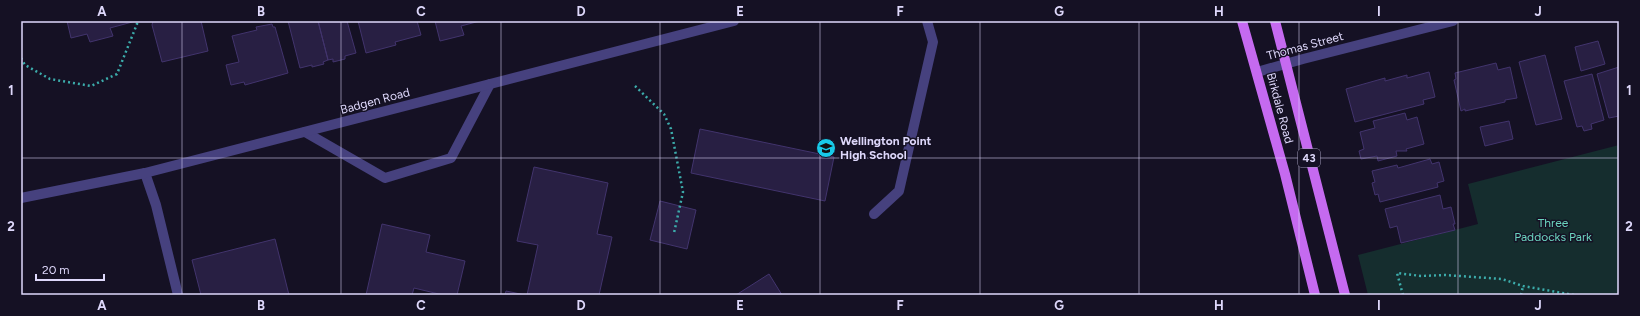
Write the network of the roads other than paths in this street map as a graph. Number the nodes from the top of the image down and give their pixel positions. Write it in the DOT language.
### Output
graph roads {
  1 [pos="734,21"];
  2 [pos="928,21"];
  3 [pos="1242,21"];
  4 [pos="1275,21"];
  5 [pos="1453,21"];
  6 [pos="1286,64"];
  7 [pos="1257,72"];
  8 [pos="490,84"];
  9 [pos="305,132"];
  10 [pos="145,173"];
  11 [pos="21,198"];
  12 [pos="874,214"];
  13 [pos="178,295"];
  14 [pos="1315,295"];
  15 [pos="1345,295"];
  1 -- 8 [label="street, Badgen Road"];
  2 -- 12 [label="street"];
  3 -- 7 [label="main road, Birkdale Road / 43"];
  4 -- 6 [label="main road, Birkdale Road / 43"];
  5 -- 6 [label="street, Thomas Street"];
  6 -- 7 [label="street, Thomas Street"];
  6 -- 15 [label="main road, Birkdale Road / 43"];
  7 -- 14 [label="main road, Birkdale Road / 43"];
  8 -- 9 [label="street, Badgen Road"];
  8 -- 9 [label="street"];
  9 -- 10 [label="street, Badgen Road"];
  10 -- 11 [label="street, Badgen Road"];
  10 -- 13 [label="street"];
}
